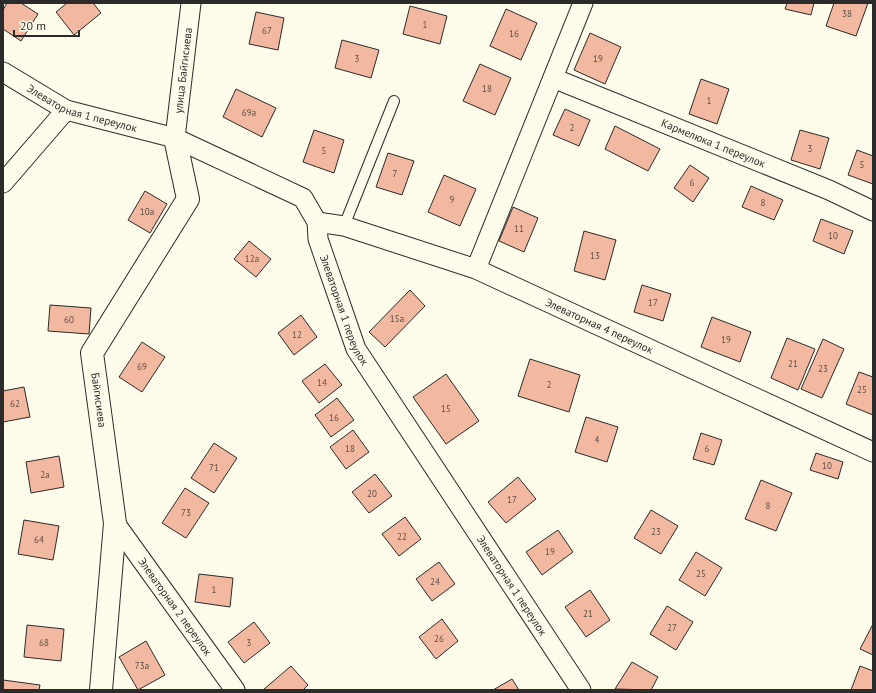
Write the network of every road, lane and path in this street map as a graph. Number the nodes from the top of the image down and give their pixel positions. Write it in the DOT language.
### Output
graph roads {
  1 [pos="191,3"];
  2 [pos="582,3"];
  3 [pos="3,72"];
  4 [pos="553,78"];
  5 [pos="394,101"];
  6 [pos="66,110"];
  7 [pos="175,138"];
  8 [pos="3,182"];
  9 [pos="873,211"];
  10 [pos="317,222"];
  11 [pos="344,226"];
  12 [pos="476,269"];
  13 [pos="873,452"];
  14 [pos="116,523"];
  15 [pos="101,690"];
  16 [pos="235,690"];
  17 [pos="581,690"];
  1 -- 7 [label="street, улица Байгисиева"];
  2 -- 4 [label="street"];
  3 -- 6 [label="street, Элеваторная 1 переулок"];
  4 -- 9 [label="street, Кармелюка 1 переулок"];
  4 -- 12 [label="street"];
  5 -- 11 [label="lane"];
  6 -- 7 [label="street, Элеваторная 1 переулок"];
  6 -- 8 [label="street"];
  7 -- 10 [label="street, Элеваторная 1 переулок"];
  7 -- 14 [label="street, Байгисиева"];
  10 -- 11 [label="street, Элеваторная 4 переулок"];
  10 -- 17 [label="street, Элеваторная 1 переулок"];
  11 -- 12 [label="street, Элеваторная 4 переулок"];
  12 -- 13 [label="street, Элеваторная 4 переулок"];
  14 -- 15 [label="street, Байгисиева"];
  14 -- 16 [label="street, Элеваторная 2 переулок"];
}
